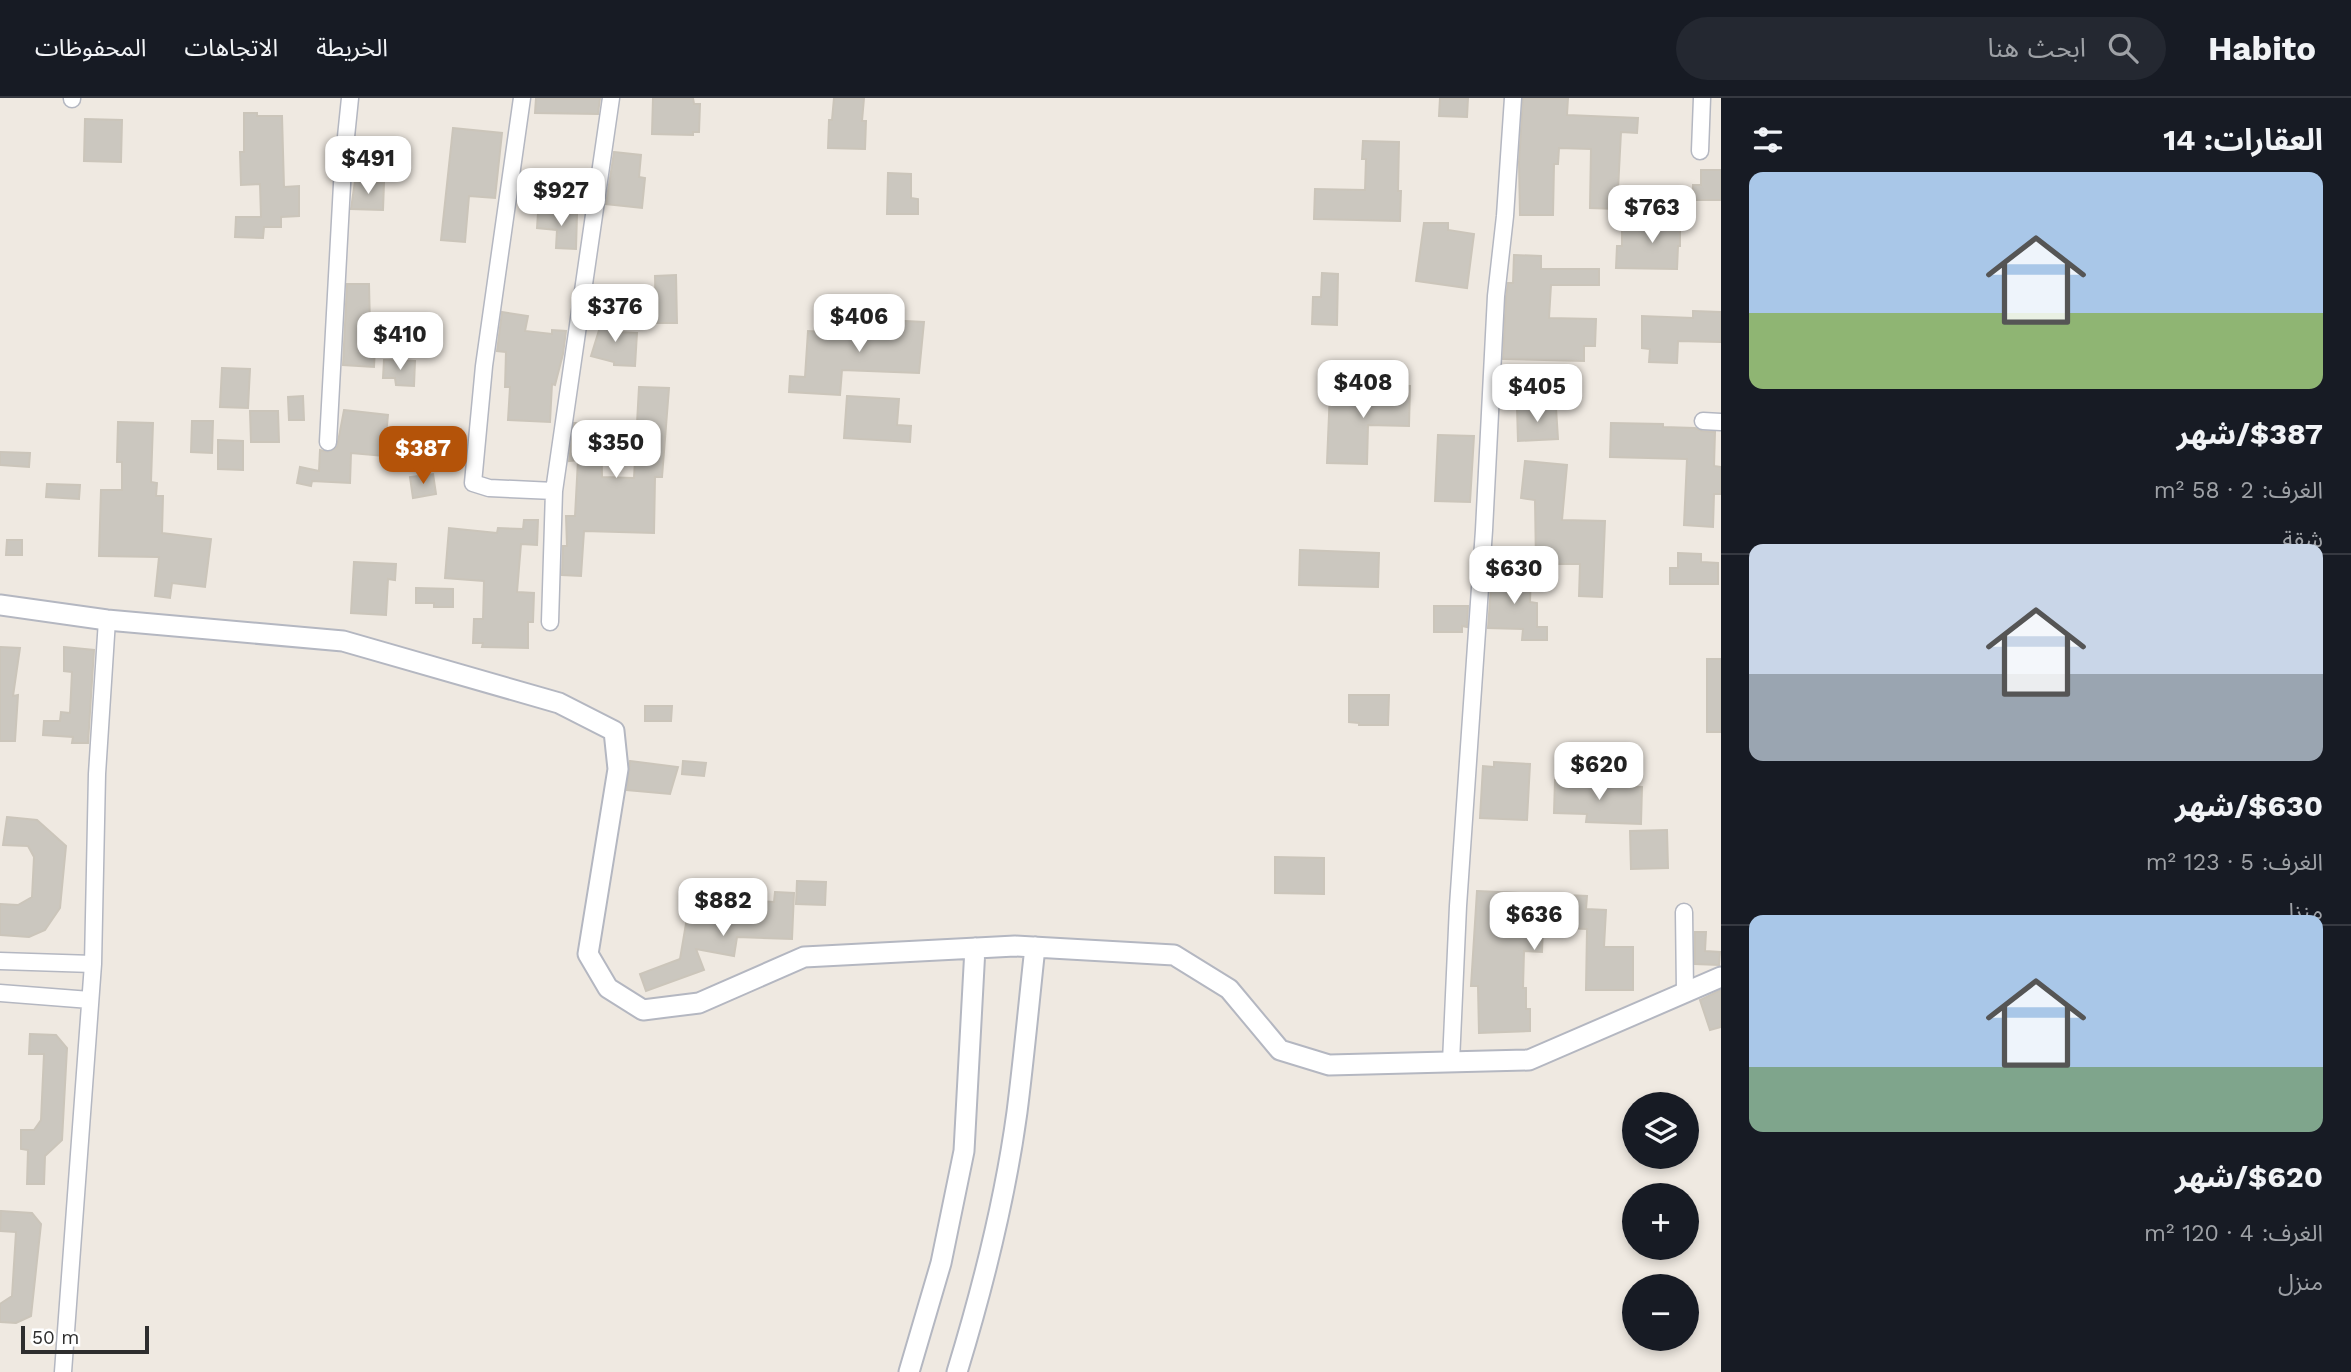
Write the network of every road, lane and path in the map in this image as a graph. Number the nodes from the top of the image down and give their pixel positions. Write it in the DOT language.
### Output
graph roads {
  1 [pos="349,98"];
  2 [pos="522,98"];
  3 [pos="611,98"];
  4 [pos="1513,98"];
  5 [pos="1702,98"];
  6 [pos="1700,151"];
  7 [pos="1703,421"];
  8 [pos="1721,422"];
  9 [pos="328,442"];
  10 [pos="554,491"];
  11 [pos="0,605"];
  12 [pos="107,620"];
  13 [pos="551,622"];
  14 [pos="1684,912"];
  15 [pos="1035,947"];
  16 [pos="975,948"];
  17 [pos="0,961"];
  18 [pos="93,964"];
  19 [pos="1721,976"];
  20 [pos="1685,992"];
  21 [pos="0,993"];
  22 [pos="90,1000"];
  23 [pos="1451,1062"];
  24 [pos="63,1372"];
  25 [pos="909,1372"];
  26 [pos="957,1372"];
  1 -- 9 [label="street"];
  2 -- 10 [label="street"];
  3 -- 10 [label="street"];
  4 -- 23 [label="street"];
  5 -- 6 [label="street"];
  7 -- 8 [label="street"];
  10 -- 13 [label="street"];
  11 -- 12 [label="street"];
  12 -- 16 [label="street"];
  12 -- 18 [label="street"];
  14 -- 20 [label="street"];
  15 -- 16 [label="street"];
  15 -- 23 [label="street"];
  15 -- 26 [label="street"];
  16 -- 25 [label="street"];
  17 -- 18 [label="street"];
  18 -- 22 [label="street"];
  19 -- 20 [label="street"];
  20 -- 23 [label="street"];
  21 -- 22 [label="street"];
  22 -- 24 [label="street"];
}
